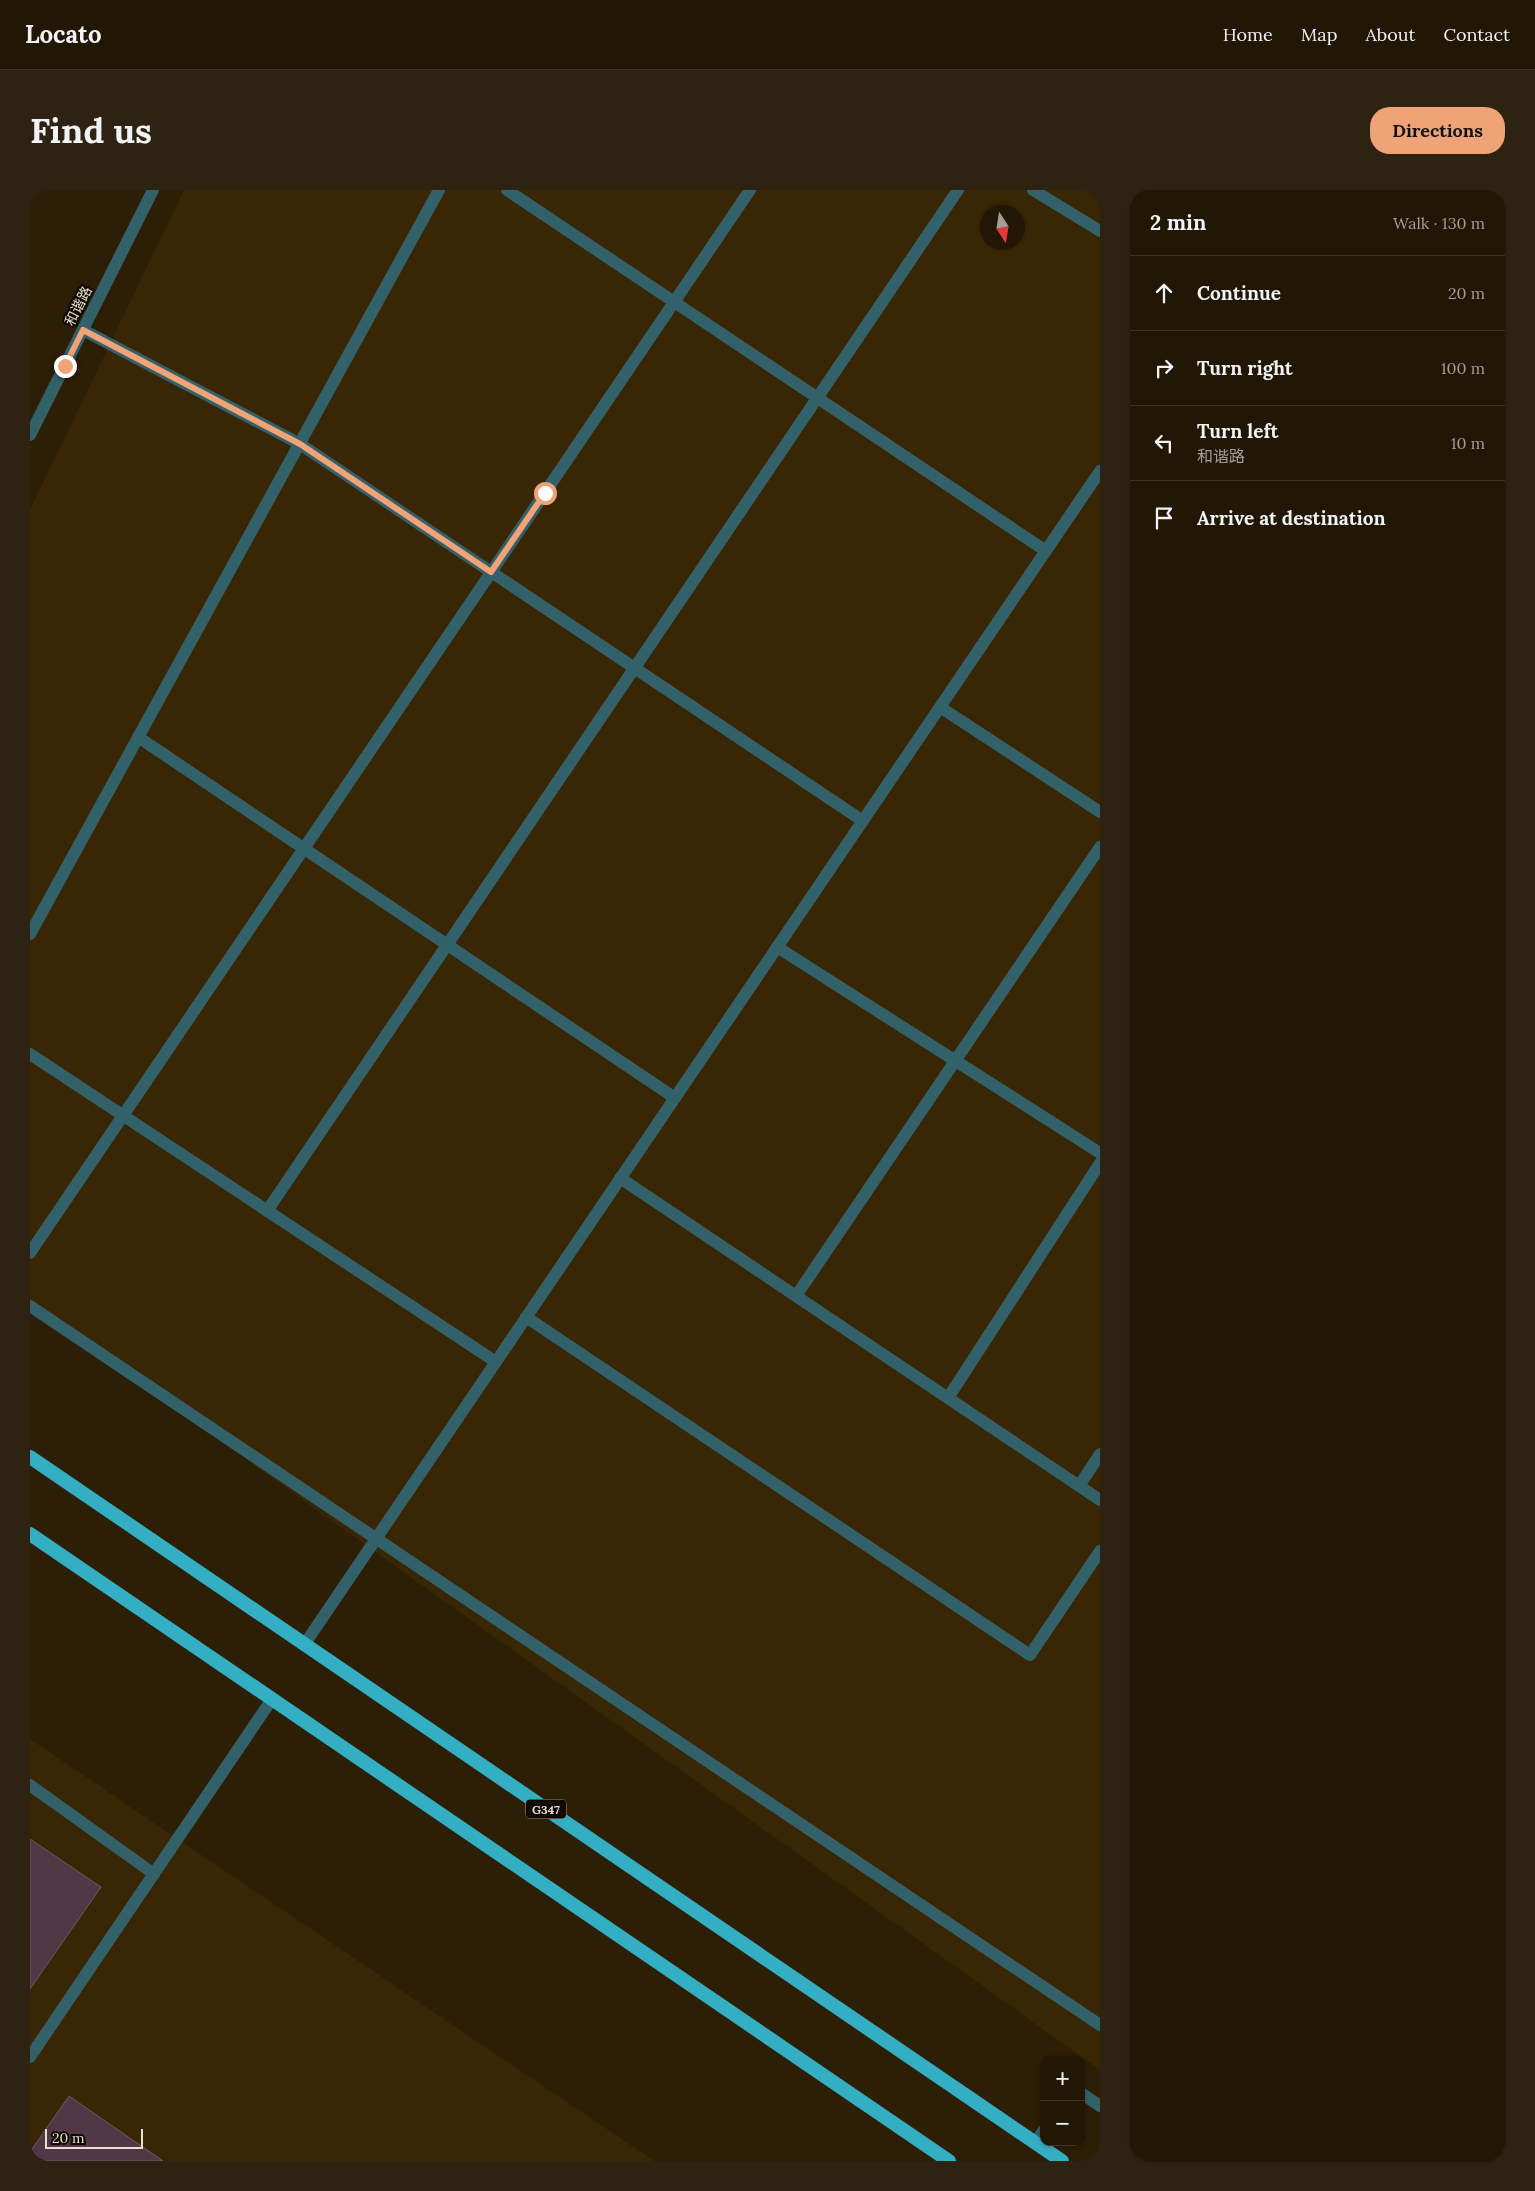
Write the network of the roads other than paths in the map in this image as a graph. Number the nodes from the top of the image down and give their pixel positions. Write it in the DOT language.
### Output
graph roads {
  1 [pos="153,190"];
  2 [pos="439,190"];
  3 [pos="507,190"];
  4 [pos="750,190"];
  5 [pos="958,190"];
  6 [pos="1033,190"];
  7 [pos="1100,231"];
  8 [pos="674,302"];
  9 [pos="83,330"];
  10 [pos="818,398"];
  11 [pos="30,436"];
  12 [pos="300,444"];
  13 [pos="1100,471"];
  14 [pos="1046,551"];
  15 [pos="491,572"];
  16 [pos="634,668"];
  17 [pos="940,707"];
  18 [pos="138,737"];
  19 [pos="1100,812"];
  20 [pos="863,821"];
  21 [pos="1100,847"];
  22 [pos="304,849"];
  23 [pos="30,934"];
  24 [pos="447,945"];
  25 [pos="777,947"];
  26 [pos="30,1054"];
  27 [pos="955,1061"];
  28 [pos="675,1098"];
  29 [pos="123,1115"];
  30 [pos="1100,1153"];
  31 [pos="1100,1163"];
  32 [pos="620,1178"];
  33 [pos="267,1211"];
  34 [pos="30,1253"];
  35 [pos="796,1296"];
  36 [pos="30,1306"];
  37 [pos="526,1317"];
  38 [pos="496,1362"];
  39 [pos="948,1398"];
  40 [pos="1100,1454"];
  41 [pos="30,1457"];
  42 [pos="1079,1486"];
  43 [pos="1100,1500"];
  44 [pos="30,1534"];
  45 [pos="376,1539"];
  46 [pos="1100,1551"];
  47 [pos="304,1645"];
  48 [pos="272,1699"];
  49 [pos="30,1785"];
  50 [pos="154,1874"];
  51 [pos="1100,2024"];
  52 [pos="30,2057"];
  53 [pos="1085,2096"];
  54 [pos="1100,2106"];
  55 [pos="1040,2136"];
  56 [pos="1035,2143"];
  57 [pos="949,2161"];
  58 [pos="1062,2161"];
  1 -- 9 [label="street, 和谐路"];
  2 -- 12 [label="street"];
  3 -- 8 [label="street"];
  4 -- 8 [label="street"];
  5 -- 10 [label="street"];
  6 -- 7 [label="street"];
  8 -- 10 [label="street"];
  8 -- 15 [label="street"];
  9 -- 11 [label="street, 和谐路"];
  9 -- 12 [label="street"];
  10 -- 14 [label="street"];
  10 -- 16 [label="street"];
  12 -- 15 [label="street"];
  12 -- 18 [label="street"];
  13 -- 14 [label="street"];
  14 -- 17 [label="street"];
  15 -- 16 [label="street"];
  15 -- 22 [label="street"];
  16 -- 20 [label="street"];
  16 -- 24 [label="street"];
  17 -- 19 [label="street"];
  17 -- 20 [label="street"];
  18 -- 22 [label="street"];
  18 -- 23 [label="street"];
  20 -- 25 [label="street"];
  21 -- 27 [label="street"];
  22 -- 24 [label="street"];
  22 -- 29 [label="street"];
  24 -- 28 [label="street"];
  24 -- 33 [label="street"];
  25 -- 27 [label="street"];
  25 -- 28 [label="street"];
  26 -- 29 [label="street"];
  27 -- 30 [label="street"];
  27 -- 35 [label="street"];
  28 -- 32 [label="street"];
  29 -- 33 [label="street"];
  29 -- 34 [label="street"];
  31 -- 39 [label="street"];
  32 -- 35 [label="street"];
  32 -- 37 [label="street"];
  33 -- 38 [label="street"];
  35 -- 39 [label="street"];
  36 -- 45 [label="street"];
  37 -- 38 [label="street"];
  37 -- 46 [label="street"];
  38 -- 45 [label="street"];
  39 -- 42 [label="street"];
  40 -- 42 [label="street"];
  41 -- 47 [label="highway, G347"];
  42 -- 43 [label="street"];
  44 -- 48 [label="highway"];
  45 -- 47 [label="street"];
  45 -- 51 [label="street"];
  47 -- 56 [label="highway, G347"];
  48 -- 50 [label="street"];
  48 -- 57 [label="highway"];
  49 -- 50 [label="street"];
  50 -- 52 [label="street"];
  53 -- 54 [label="street"];
  55 -- 56 [label="street"];
  56 -- 58 [label="highway, G347"];
}
